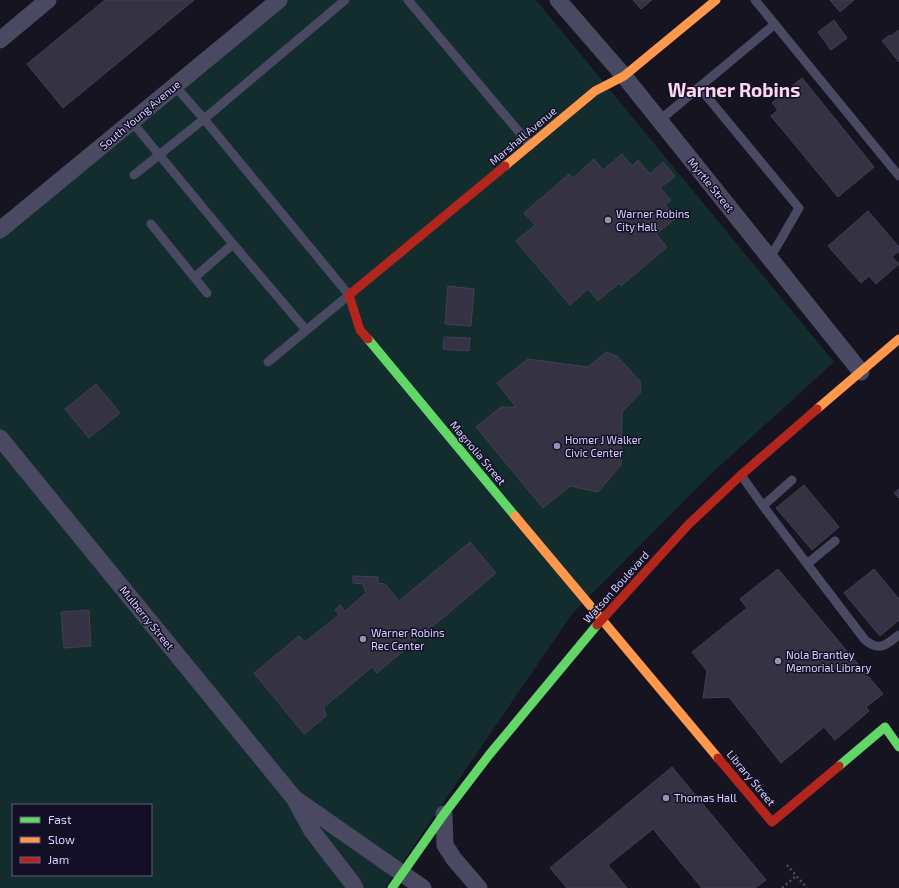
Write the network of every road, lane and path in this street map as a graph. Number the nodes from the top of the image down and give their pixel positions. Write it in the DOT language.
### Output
graph roads {
  1 [pos="48,0"];
  2 [pos="279,0"];
  3 [pos="345,0"];
  4 [pos="408,0"];
  5 [pos="558,0"];
  6 [pos="716,0"];
  7 [pos="755,0"];
  8 [pos="775,24"];
  9 [pos="0,40"];
  10 [pos="624,76"];
  11 [pos="174,86"];
  12 [pos="699,87"];
  13 [pos="204,119"];
  14 [pos="660,120"];
  15 [pos="132,122"];
  16 [pos="530,145"];
  17 [pos="158,154"];
  18 [pos="134,175"];
  19 [pos="899,176"];
  20 [pos="152,224"];
  21 [pos="0,230"];
  22 [pos="233,244"];
  23 [pos="770,258"];
  24 [pos="195,277"];
  25 [pos="207,293"];
  26 [pos="349,294"];
  27 [pos="306,330"];
  28 [pos="899,340"];
  29 [pos="268,362"];
  30 [pos="861,372"];
  31 [pos="0,438"];
  32 [pos="742,475"];
  33 [pos="792,480"];
  34 [pos="763,506"];
  35 [pos="835,541"];
  36 [pos="807,564"];
  37 [pos="601,620"];
  38 [pos="899,635"];
  39 [pos="899,746"];
  40 [pos="294,798"];
  41 [pos="444,814"];
  42 [pos="787,865"];
  43 [pos="403,874"];
  44 [pos="796,876"];
  45 [pos="355,888"];
  46 [pos="392,888"];
  47 [pos="423,888"];
  48 [pos="479,888"];
  49 [pos="782,888"];
  50 [pos="807,888"];
  1 -- 9 [label="street"];
  2 -- 11 [label="street, South Young Avenue"];
  3 -- 13 [label="lane"];
  4 -- 16 [label="lane"];
  5 -- 10 [label="street, Myrtle Street"];
  6 -- 10 [label="street, Marshall Avenue"];
  7 -- 8 [label="lane"];
  8 -- 12 [label="lane"];
  8 -- 19 [label="lane"];
  10 -- 14 [label="street, Myrtle Street"];
  10 -- 16 [label="street, Marshall Avenue"];
  11 -- 13 [label="lane"];
  11 -- 15 [label="street, South Young Avenue"];
  12 -- 14 [label="lane"];
  12 -- 23 [label="lane"];
  13 -- 17 [label="lane"];
  13 -- 26 [label="lane"];
  14 -- 23 [label="street, Myrtle Street"];
  15 -- 17 [label="lane"];
  15 -- 21 [label="street, South Young Avenue"];
  16 -- 26 [label="street, Marshall Avenue"];
  17 -- 18 [label="lane"];
  17 -- 22 [label="lane"];
  20 -- 24 [label="lane"];
  22 -- 24 [label="lane"];
  22 -- 27 [label="lane"];
  23 -- 30 [label="street, Myrtle Street"];
  24 -- 25 [label="lane"];
  26 -- 27 [label="lane"];
  26 -- 37 [label="street, Magnolia Street"];
  27 -- 29 [label="lane"];
  28 -- 30 [label="street, Watson Boulevard"];
  30 -- 32 [label="street, Watson Boulevard"];
  31 -- 40 [label="street, Mulberry Street"];
  32 -- 34 [label="lane"];
  32 -- 37 [label="street, Watson Boulevard"];
  33 -- 34 [label="lane"];
  34 -- 36 [label="lane"];
  35 -- 36 [label="lane"];
  36 -- 38 [label="lane"];
  37 -- 39 [label="street, Library Street"];
  37 -- 41 [label="street, Watson Boulevard"];
  40 -- 43 [label="street, Mulberry Street"];
  40 -- 45 [label="street, Mulberry Street"];
  41 -- 43 [label="street, Watson Boulevard"];
  41 -- 48 [label="street"];
  42 -- 44 [label="path"];
  43 -- 46 [label="street, Watson Boulevard"];
  43 -- 47 [label="street, Mulberry Street"];
  44 -- 49 [label="path"];
  44 -- 50 [label="path"];
}
